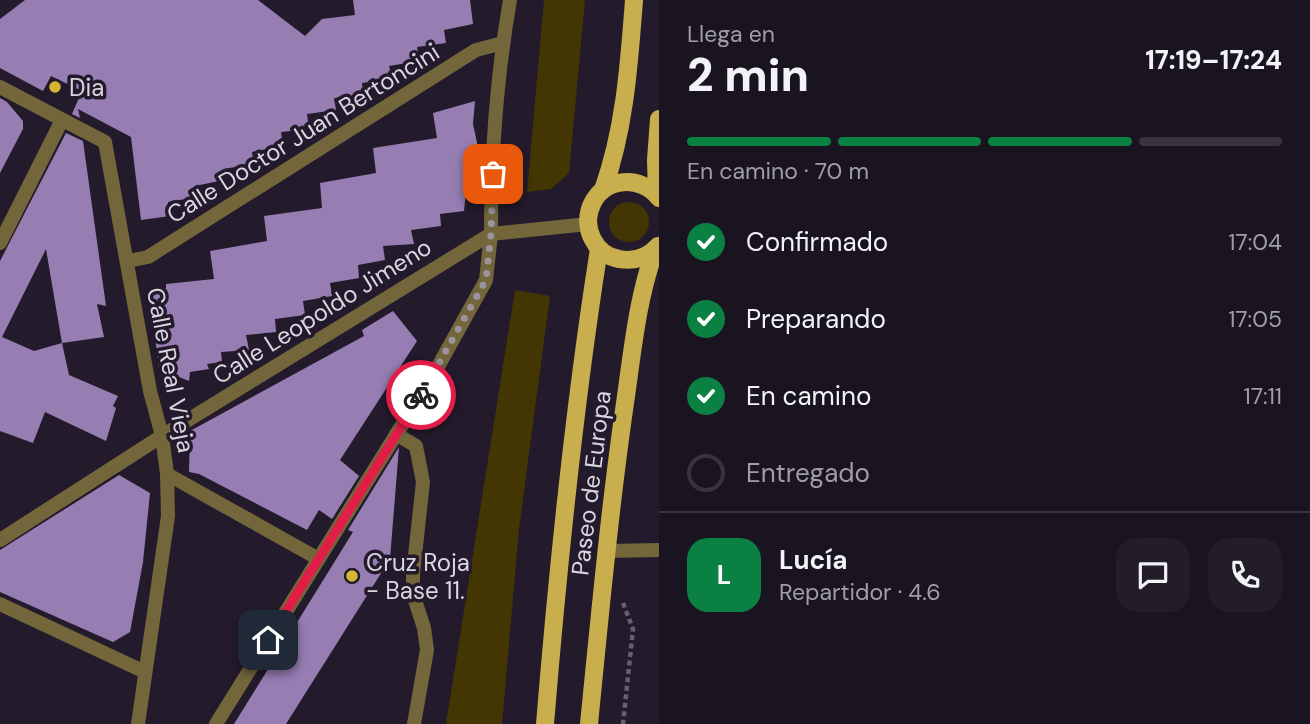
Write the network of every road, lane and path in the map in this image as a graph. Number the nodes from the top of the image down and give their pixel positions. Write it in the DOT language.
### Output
graph roads {
  1 [pos="510,0"];
  2 [pos="634,0"];
  3 [pos="503,43"];
  4 [pos="0,87"];
  5 [pos="659,119"];
  6 [pos="62,120"];
  7 [pos="603,190"];
  8 [pos="658,197"];
  9 [pos="588,224"];
  10 [pos="491,234"];
  11 [pos="0,243"];
  12 [pos="657,247"];
  13 [pos="599,249"];
  14 [pos="128,261"];
  15 [pos="396,434"];
  16 [pos="162,436"];
  17 [pos="167,474"];
  18 [pos="0,540"];
  19 [pos="659,550"];
  20 [pos="606,551"];
  21 [pos="317,558"];
  22 [pos="621,599"];
  23 [pos="0,604"];
  24 [pos="145,672"];
  25 [pos="138,724"];
  26 [pos="216,724"];
  27 [pos="414,724"];
  28 [pos="545,724"];
  29 [pos="589,724"];
  30 [pos="623,724"];
  1 -- 3 [label="street"];
  2 -- 7 [label="main road"];
  3 -- 10 [label="street"];
  3 -- 14 [label="street, Calle Doctor Juan Bertoncini"];
  4 -- 6 [label="street, Calle Real Vieja"];
  5 -- 8 [label="main road"];
  6 -- 11 [label="street"];
  6 -- 14 [label="street, Calle Real Vieja"];
  7 -- 8 [label="main road"];
  7 -- 9 [label="main road"];
  9 -- 10 [label="street"];
  9 -- 13 [label="main road"];
  10 -- 15 [label="street"];
  10 -- 16 [label="street, Calle Leopoldo Jimeno"];
  12 -- 13 [label="main road"];
  12 -- 20 [label="main road, Paseo de Europa"];
  13 -- 28 [label="main road, Paseo de Europa"];
  14 -- 16 [label="street, Calle Real Vieja"];
  15 -- 21 [label="street"];
  15 -- 27 [label="street"];
  16 -- 17 [label="street, Calle Real Vieja"];
  16 -- 18 [label="street, Calle Leopoldo Jimeno"];
  17 -- 21 [label="street"];
  17 -- 24 [label="street, Calle Real Vieja"];
  19 -- 20 [label="street"];
  20 -- 29 [label="main road, Paseo de Europa"];
  21 -- 26 [label="street"];
  22 -- 30 [label="path"];
  23 -- 24 [label="street"];
  24 -- 25 [label="street, Calle Real Vieja"];
}
